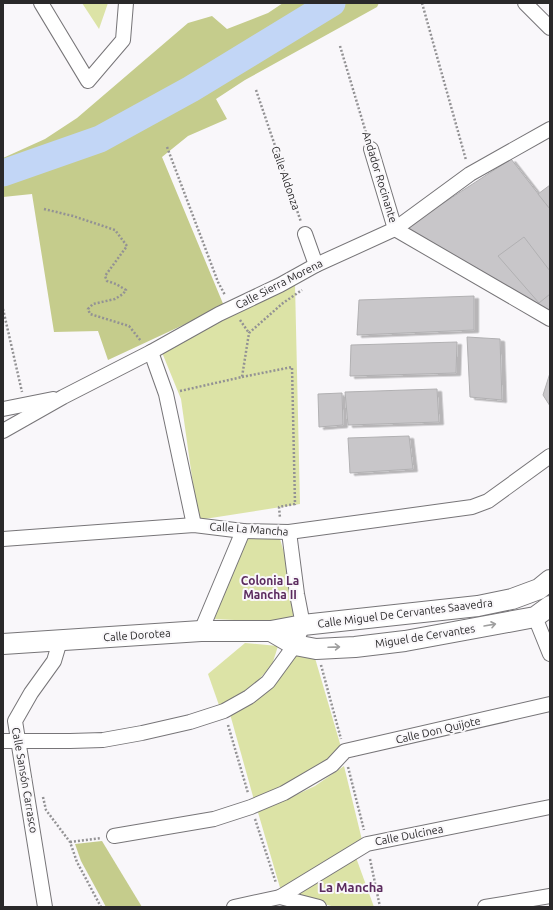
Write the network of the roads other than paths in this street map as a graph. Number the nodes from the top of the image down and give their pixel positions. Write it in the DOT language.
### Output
graph roads {
  1 [pos="41,3"];
  2 [pos="126,3"];
  3 [pos="525,3"];
  4 [pos="550,28"];
  5 [pos="550,129"];
  6 [pos="371,149"];
  7 [pos="395,229"];
  8 [pos="306,234"];
  9 [pos="316,265"];
  10 [pos="550,319"];
  11 [pos="150,352"];
  12 [pos="63,397"];
  13 [pos="3,409"];
  14 [pos="3,431"];
  15 [pos="550,456"];
  16 [pos="194,525"];
  17 [pos="244,531"];
  18 [pos="285,532"];
  19 [pos="3,539"];
  20 [pos="550,580"];
  21 [pos="543,612"];
  22 [pos="303,625"];
  23 [pos="201,631"];
  24 [pos="271,631"];
  25 [pos="60,641"];
  26 [pos="3,644"];
  27 [pos="295,645"];
  28 [pos="550,654"];
  29 [pos="550,704"];
  30 [pos="3,740"];
  31 [pos="18,741"];
  32 [pos="550,807"];
  33 [pos="114,836"];
  34 [pos="550,896"];
  35 [pos="280,897"];
  36 [pos="45,907"];
  37 [pos="234,907"];
  38 [pos="319,907"];
  39 [pos="485,907"];
  1 -- 2 [label="street"];
  3 -- 4 [label="street"];
  5 -- 7 [label="street, Calle Sierra Morena"];
  6 -- 7 [label="street, Andador Rocinante"];
  7 -- 9 [label="street, Calle Sierra Morena"];
  7 -- 10 [label="street, Andador Rocinante"];
  8 -- 9 [label="street"];
  9 -- 11 [label="street, Calle Sierra Morena"];
  11 -- 12 [label="street, Calle Sierra Morena"];
  11 -- 16 [label="street"];
  12 -- 13 [label="street"];
  12 -- 14 [label="street, Calle Sierra Morena"];
  15 -- 18 [label="street, Calle La Mancha"];
  16 -- 17 [label="street, Calle La Mancha"];
  16 -- 19 [label="street, Calle La Mancha"];
  17 -- 18 [label="street, Calle La Mancha"];
  17 -- 23 [label="street"];
  18 -- 22 [label="street"];
  20 -- 22 [label="main road, Calle Miguel De Cervantes Saavedra"];
  27 -- 21 [label="main road, Miguel de Cervantes, one-way"];
  21 -- 28 [label="street"];
  22 -- 24 [label="main road, Calle Dorotea"];
  22 -- 27 [label="street"];
  23 -- 24 [label="main road, Calle Dorotea"];
  23 -- 25 [label="main road, Calle Dorotea"];
  24 -- 27 [label="main road"];
  25 -- 26 [label="main road, Calle Dorotea"];
  25 -- 31 [label="street, Calle Sansón Carrasco"];
  27 -- 31 [label="street"];
  29 -- 33 [label="street, Calle Don Quijote"];
  30 -- 31 [label="street"];
  31 -- 36 [label="street, Calle Sansón Carrasco"];
  32 -- 35 [label="street, Calle Dulcinea"];
  34 -- 39 [label="street"];
  35 -- 37 [label="street"];
  35 -- 38 [label="street"];
}
